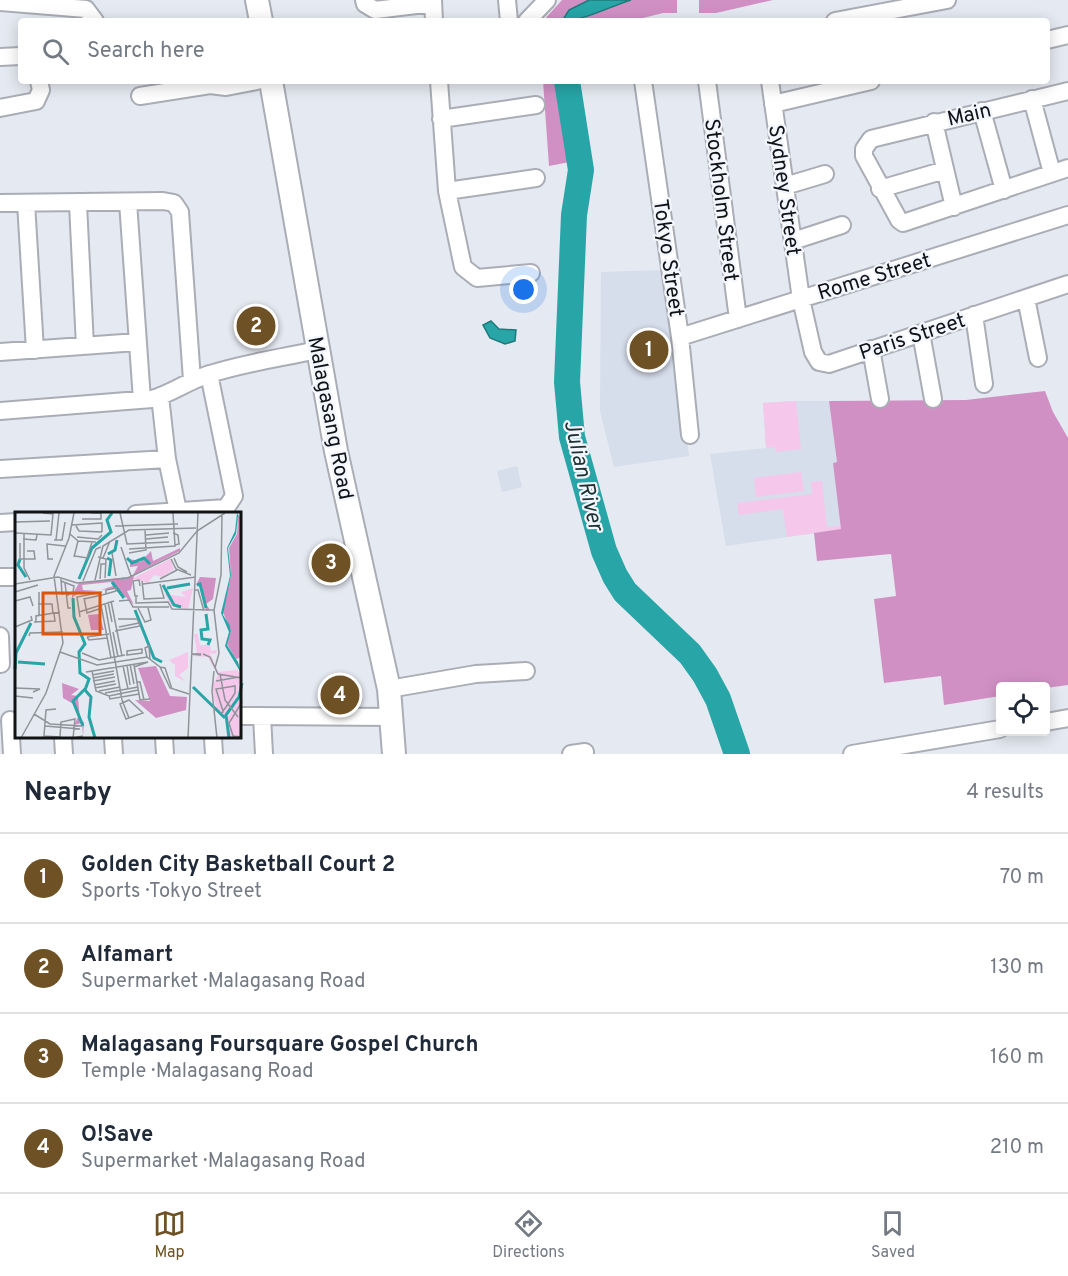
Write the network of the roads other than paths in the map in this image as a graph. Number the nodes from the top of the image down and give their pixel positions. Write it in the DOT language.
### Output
graph roads {
  1 [pos="257,0"];
  2 [pos="364,0"];
  3 [pos="507,0"];
  4 [pos="547,0"];
  5 [pos="947,0"];
  6 [pos="433,1"];
  7 [pos="0,2"];
  8 [pos="93,18"];
  9 [pos="260,18"];
  10 [pos="434,18"];
  11 [pos="509,18"];
  12 [pos="530,18"];
  13 [pos="851,18"];
  14 [pos="1068,35"];
  15 [pos="1050,39"];
  16 [pos="18,56"];
  17 [pos="0,57"];
  18 [pos="40,84"];
  19 [pos="242,84"];
  20 [pos="272,84"];
  21 [pos="439,84"];
  22 [pos="643,84"];
  23 [pos="707,84"];
  24 [pos="770,84"];
  25 [pos="858,84"];
  26 [pos="1068,91"];
  27 [pos="140,96"];
  28 [pos="1032,99"];
  29 [pos="773,104"];
  30 [pos="536,105"];
  31 [pos="0,108"];
  32 [pos="982,111"];
  33 [pos="441,119"];
  34 [pos="934,122"];
  35 [pos="945,170"];
  36 [pos="1060,171"];
  37 [pos="825,174"];
  38 [pos="536,178"];
  39 [pos="785,186"];
  40 [pos="880,189"];
  41 [pos="1004,190"];
  42 [pos="447,191"];
  43 [pos="128,202"];
  44 [pos="0,203"];
  45 [pos="26,203"];
  46 [pos="78,204"];
  47 [pos="954,207"];
  48 [pos="1068,215"];
  49 [pos="842,225"];
  50 [pos="793,241"];
  51 [pos="531,273"];
  52 [pos="1068,284"];
  53 [pos="1026,298"];
  54 [pos="801,299"];
  55 [pos="974,315"];
  56 [pos="738,319"];
  57 [pos="921,333"];
  58 [pos="680,337"];
  59 [pos="137,342"];
  60 [pos="85,346"];
  61 [pos="872,349"];
  62 [pos="35,350"];
  63 [pos="317,350"];
  64 [pos="0,352"];
  65 [pos="1038,358"];
  66 [pos="209,374"];
  67 [pos="192,380"];
  68 [pos="984,384"];
  69 [pos="160,396"];
  70 [pos="880,399"];
  71 [pos="933,399"];
  72 [pos="142,400"];
  73 [pos="0,411"];
  74 [pos="690,435"];
  75 [pos="167,459"];
  76 [pos="0,469"];
  77 [pos="178,511"];
  78 [pos="164,512"];
  79 [pos="15,522"];
  80 [pos="0,523"];
  81 [pos="0,636"];
  82 [pos="6,664"];
  83 [pos="526,671"];
  84 [pos="389,689"];
  85 [pos="242,716"];
  86 [pos="262,716"];
  87 [pos="393,717"];
  88 [pos="1068,718"];
  89 [pos="9,720"];
  90 [pos="1050,721"];
  91 [pos="996,730"];
  92 [pos="63,739"];
  93 [pos="113,739"];
  94 [pos="213,739"];
  95 [pos="12,754"];
  96 [pos="64,754"];
  97 [pos="114,754"];
  98 [pos="214,754"];
  99 [pos="264,754"];
  100 [pos="394,754"];
  101 [pos="852,754"];
  1 -- 9 [label="main road"];
  2 -- 6 [label="street"];
  3 -- 11 [label="street"];
  4 -- 12 [label="street"];
  5 -- 13 [label="street"];
  6 -- 10 [label="street"];
  7 -- 8 [label="street"];
  14 -- 15 [label="street"];
  16 -- 17 [label="street"];
  18 -- 31 [label="street"];
  19 -- 27 [label="street"];
  20 -- 63 [label="main road, Malagasang Road"];
  21 -- 33 [label="street"];
  22 -- 58 [label="street, Tokyo Street"];
  23 -- 56 [label="street, Stockholm Street"];
  24 -- 29 [label="street, Sydney Street"];
  25 -- 29 [label="street"];
  26 -- 28 [label="street, Main"];
  28 -- 32 [label="street, Main"];
  28 -- 36 [label="street"];
  29 -- 39 [label="street, Sydney Street"];
  30 -- 33 [label="street"];
  32 -- 34 [label="street, Main"];
  32 -- 41 [label="street"];
  33 -- 42 [label="street"];
  34 -- 35 [label="street"];
  34 -- 40 [label="street, Main"];
  35 -- 40 [label="street"];
  35 -- 47 [label="street"];
  36 -- 41 [label="street"];
  37 -- 39 [label="street"];
  38 -- 42 [label="street"];
  39 -- 50 [label="street, Sydney Street"];
  40 -- 47 [label="street"];
  41 -- 47 [label="street"];
  42 -- 51 [label="street"];
  43 -- 46 [label="street"];
  43 -- 59 [label="street"];
  43 -- 67 [label="street"];
  44 -- 45 [label="street"];
  45 -- 46 [label="street"];
  45 -- 62 [label="street"];
  46 -- 60 [label="street"];
  48 -- 54 [label="street, Rome Street"];
  49 -- 50 [label="street"];
  50 -- 54 [label="street, Sydney Street"];
  52 -- 53 [label="street, Paris Street"];
  53 -- 55 [label="street, Paris Street"];
  53 -- 65 [label="street"];
  54 -- 56 [label="street, Rome Street"];
  54 -- 61 [label="street, Paris Street"];
  55 -- 57 [label="street, Paris Street"];
  55 -- 68 [label="street"];
  56 -- 58 [label="street, Rome Street"];
  57 -- 61 [label="street, Paris Street"];
  57 -- 71 [label="street"];
  58 -- 74 [label="street, Tokyo Street"];
  59 -- 60 [label="street"];
  59 -- 72 [label="street"];
  60 -- 62 [label="street"];
  61 -- 70 [label="street"];
  62 -- 64 [label="street"];
  63 -- 66 [label="street"];
  63 -- 84 [label="main road, Malagasang Road"];
  66 -- 67 [label="street"];
  66 -- 77 [label="street"];
  67 -- 69 [label="street"];
  69 -- 72 [label="street"];
  69 -- 75 [label="street"];
  72 -- 73 [label="street"];
  75 -- 76 [label="street"];
  75 -- 77 [label="street"];
  77 -- 78 [label="street"];
  79 -- 80 [label="street"];
  81 -- 82 [label="street"];
  83 -- 84 [label="street"];
  84 -- 87 [label="main road, Malagasang Road"];
  85 -- 86 [label="street"];
  86 -- 87 [label="street"];
  86 -- 99 [label="street"];
  87 -- 100 [label="main road, Malagasang Road"];
  88 -- 90 [label="street"];
  89 -- 95 [label="street"];
  91 -- 101 [label="street"];
  92 -- 96 [label="street"];
  93 -- 97 [label="street"];
  94 -- 98 [label="street"];
}
